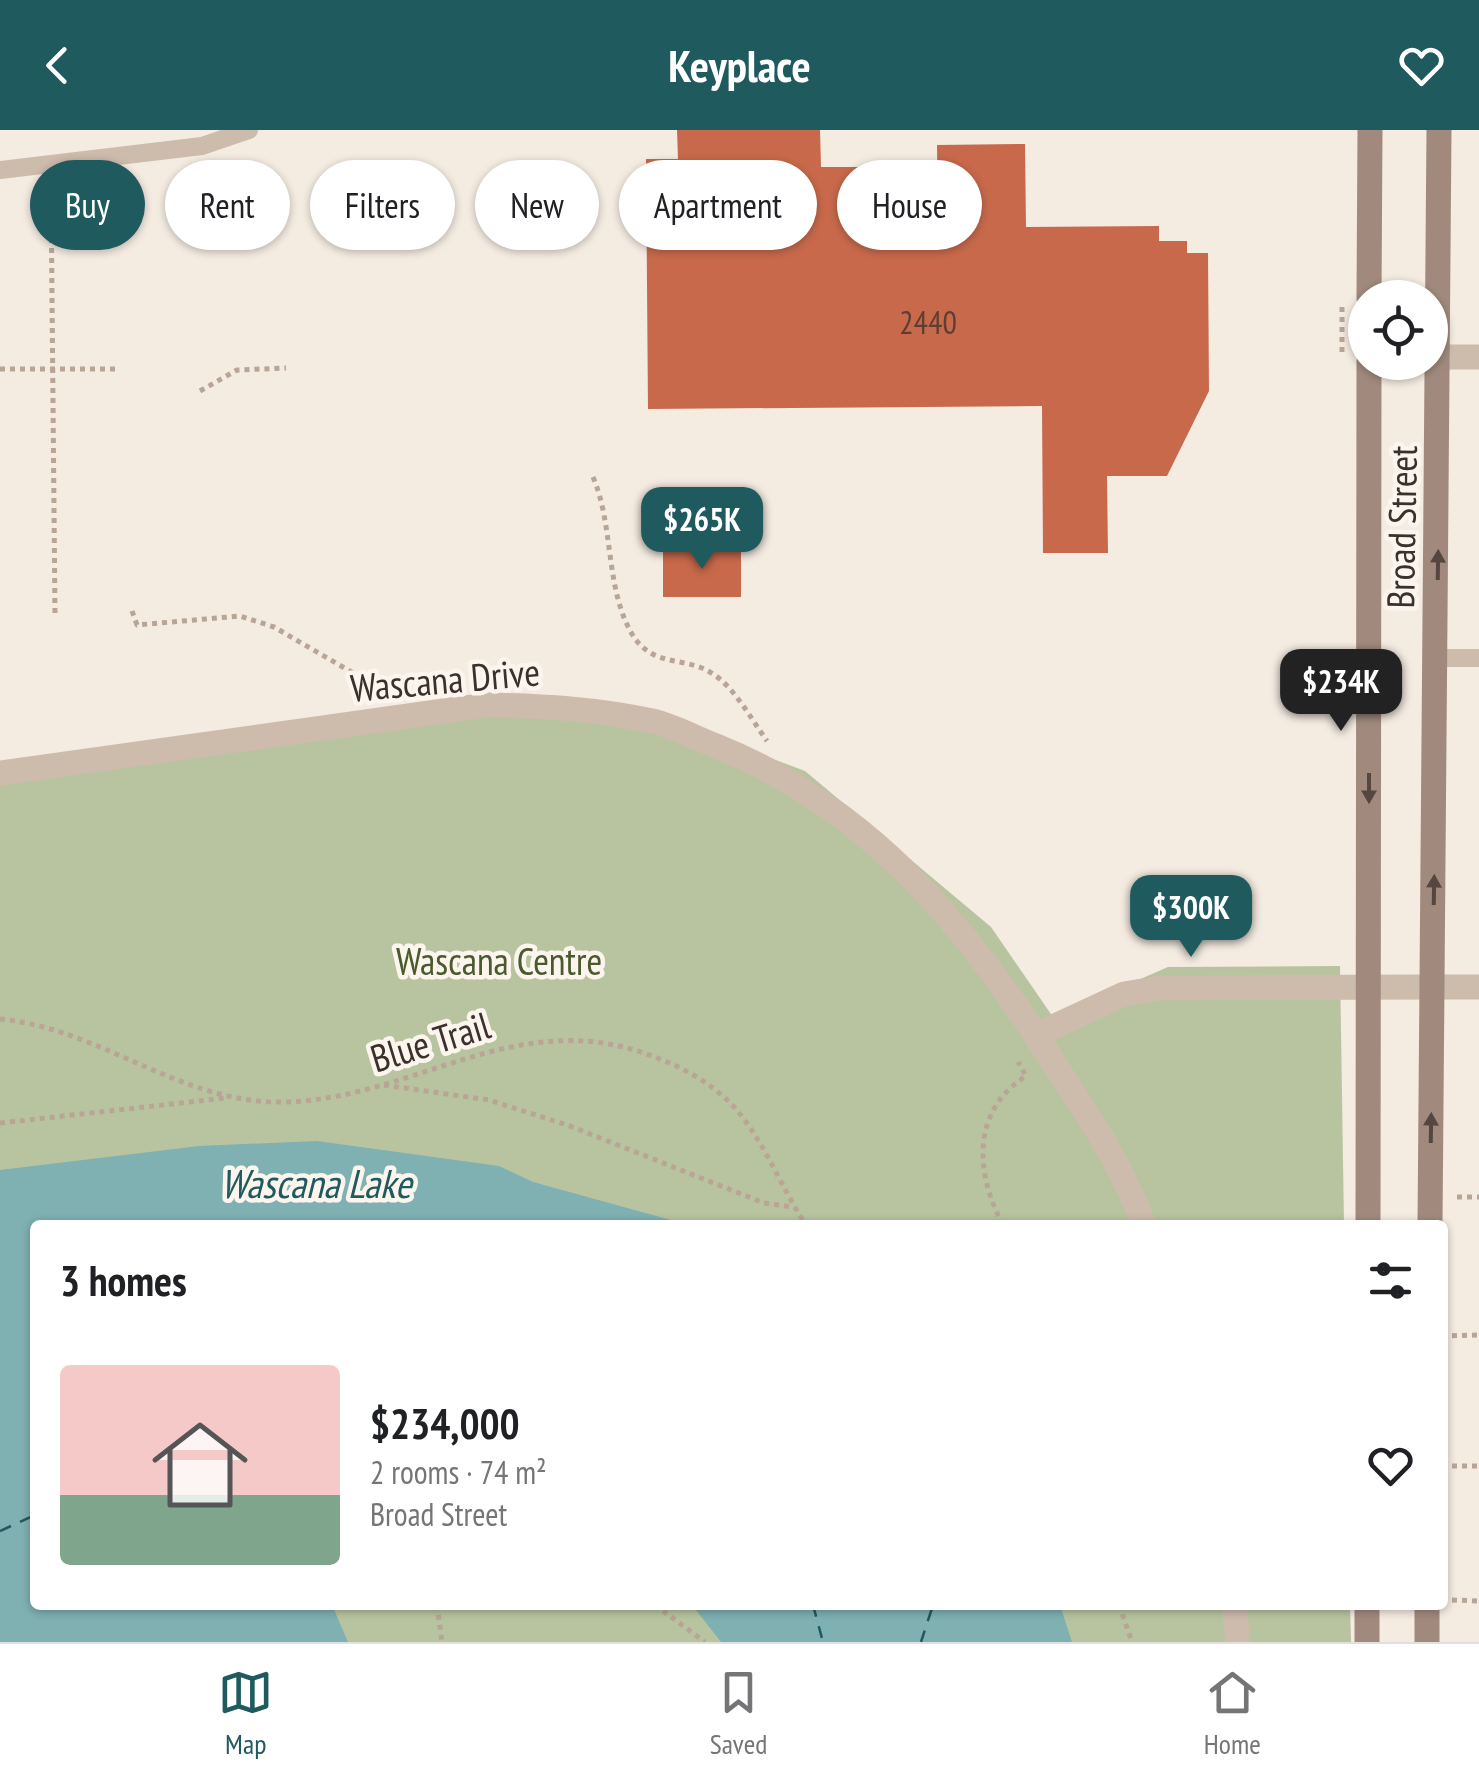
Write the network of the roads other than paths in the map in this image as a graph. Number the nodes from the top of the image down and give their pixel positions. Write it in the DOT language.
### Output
graph roads {
  1 [pos="249,130"];
  2 [pos="1370,130"];
  3 [pos="1439,130"];
  4 [pos="0,170"];
  5 [pos="1369,280"];
  6 [pos="1436,280"];
  7 [pos="1448,357"];
  8 [pos="1479,357"];
  9 [pos="1369,380"];
  10 [pos="1435,380"];
  11 [pos="1436,658"];
  12 [pos="1479,658"];
  13 [pos="0,773"];
  14 [pos="1432,987"];
  15 [pos="1369,988"];
  16 [pos="1479,988"];
  17 [pos="1036,1035"];
  18 [pos="1142,1220"];
  19 [pos="1368,1220"];
  20 [pos="1430,1220"];
  21 [pos="1235,1610"];
  22 [pos="1368,1610"];
  23 [pos="1427,1610"];
  24 [pos="1238,1642"];
  25 [pos="1367,1642"];
  26 [pos="1427,1642"];
  1 -- 4 [label="lane"];
  2 -- 5 [label="main road"];
  3 -- 6 [label="main road, Broad Street"];
  7 -- 8 [label="street"];
  9 -- 15 [label="main road, Broad Street, one-way"];
  11 -- 10 [label="main road, Broad Street, one-way"];
  11 -- 12 [label="lane"];
  14 -- 11 [label="main road, Broad Street, one-way"];
  13 -- 17 [label="street, Wascana Drive"];
  14 -- 15 [label="street"];
  14 -- 16 [label="street"];
  20 -- 14 [label="main road, Broad Street, one-way"];
  15 -- 17 [label="street"];
  15 -- 19 [label="main road, Broad Street"];
  17 -- 18 [label="street, Wascana Drive"];
  21 -- 24 [label="street"];
  22 -- 25 [label="main road"];
  23 -- 26 [label="main road"];
}
